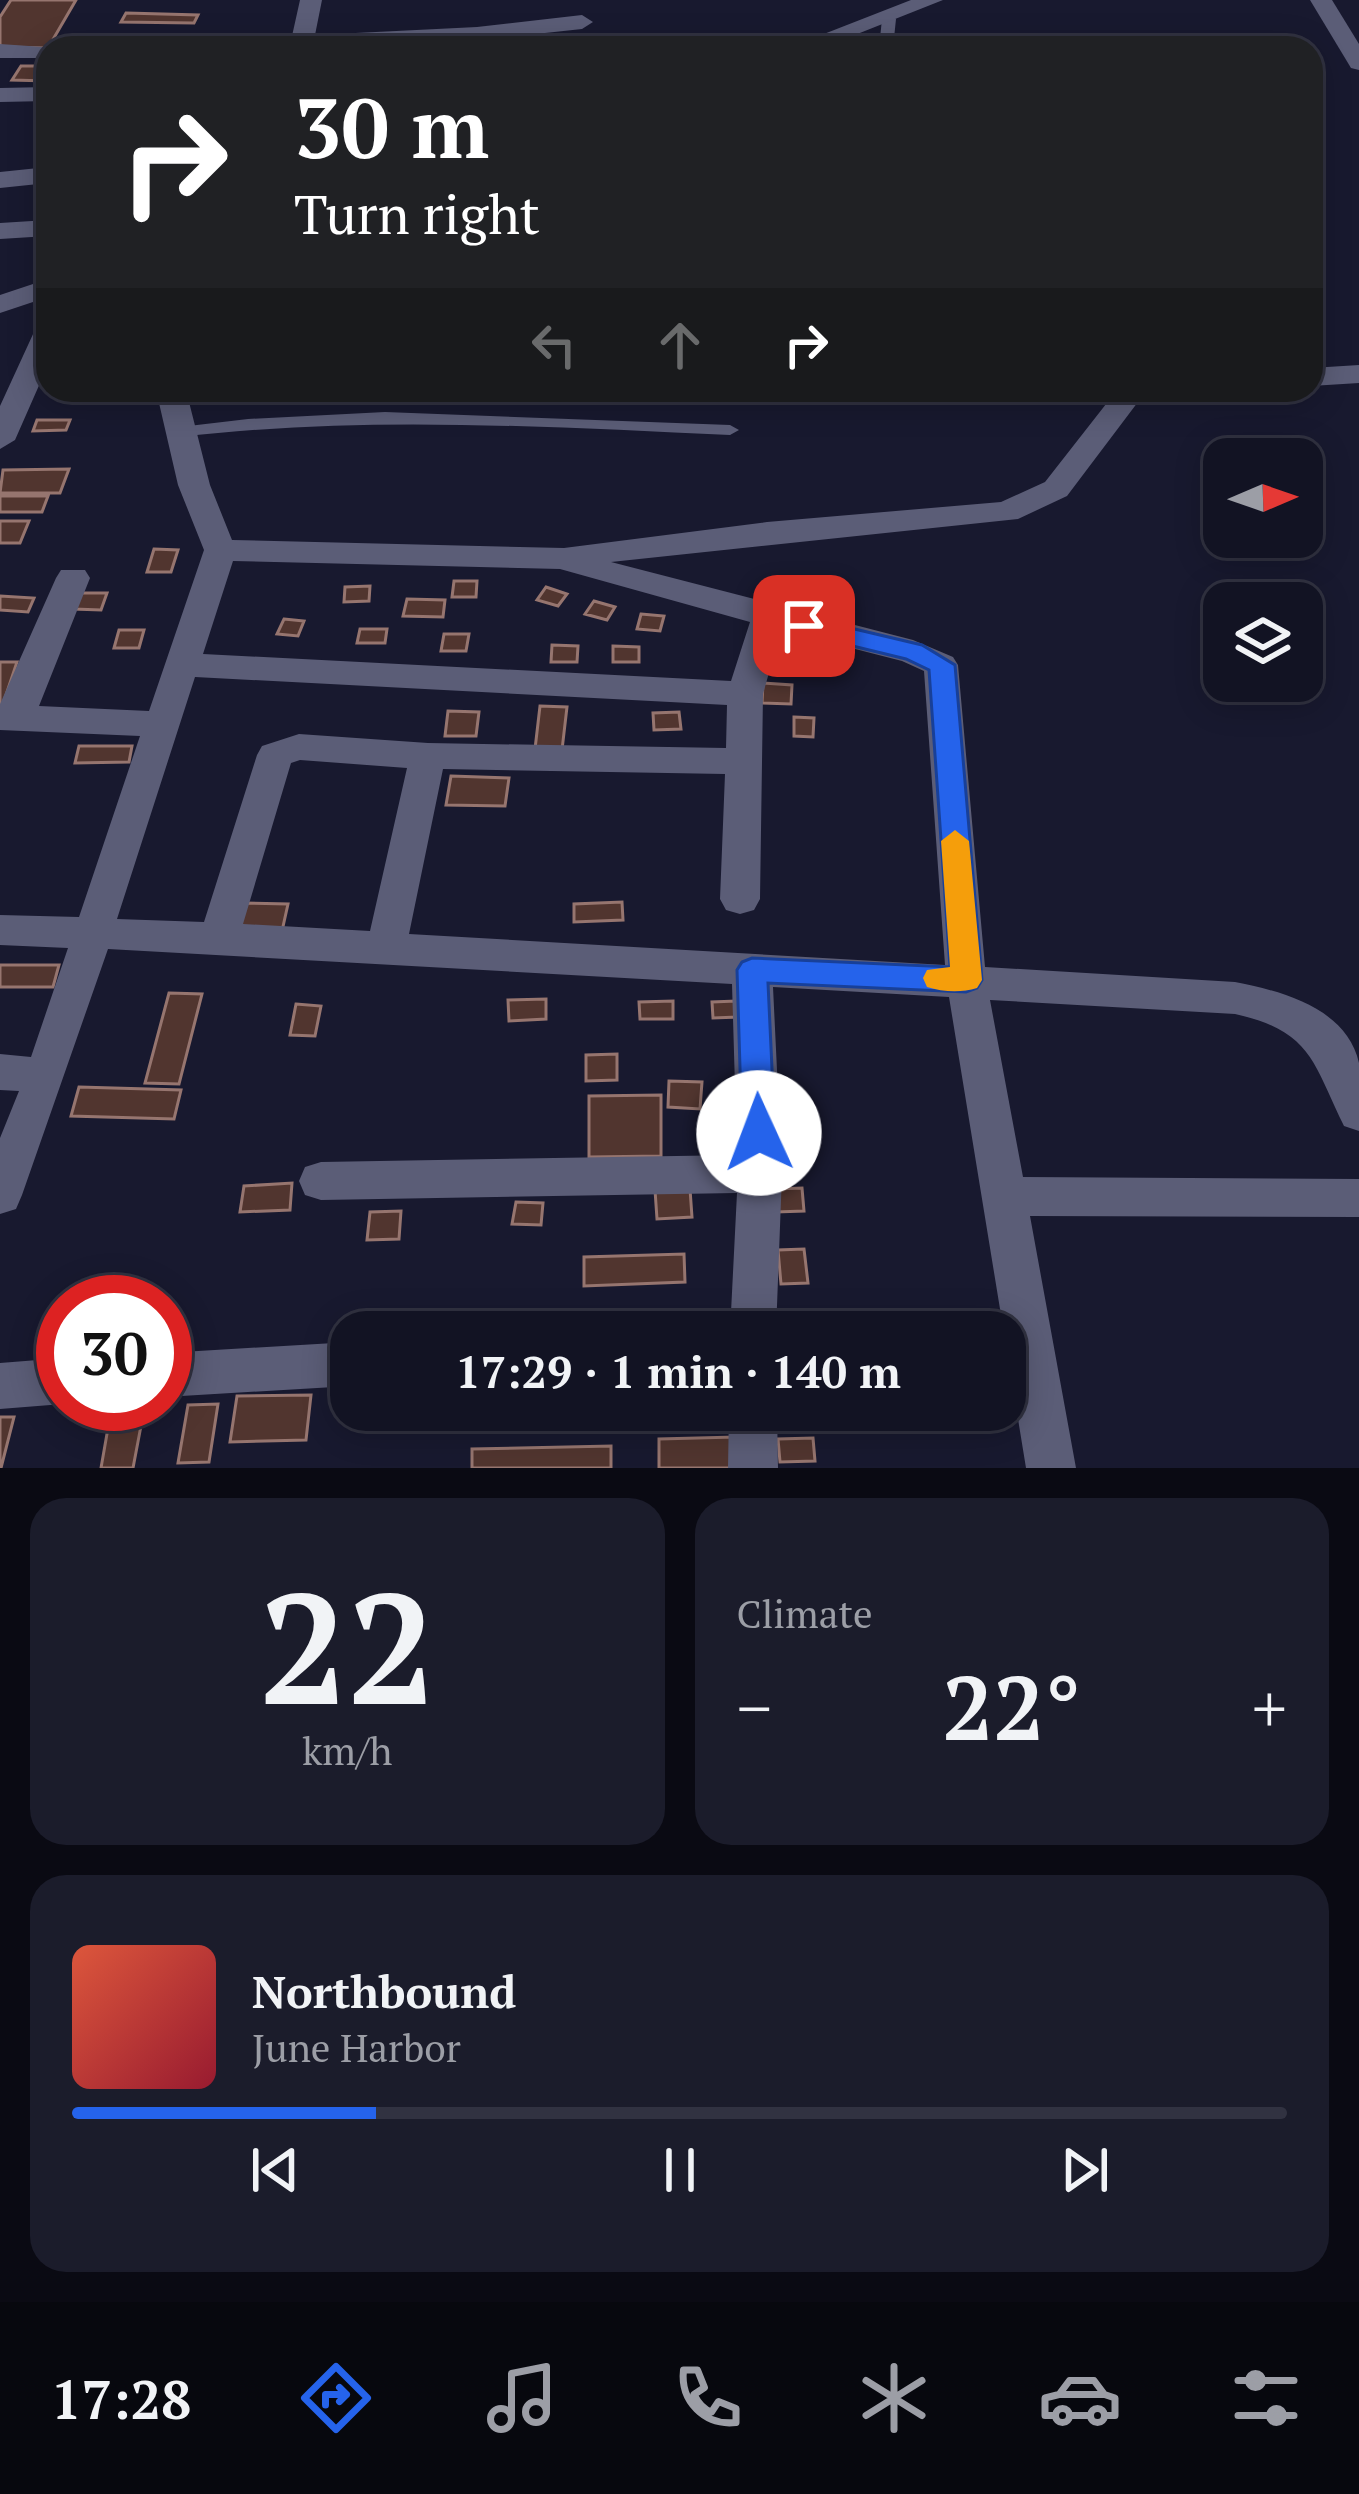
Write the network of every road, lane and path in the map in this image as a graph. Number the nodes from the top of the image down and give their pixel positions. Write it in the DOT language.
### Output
graph roads {
  1 [pos="311,0"];
  2 [pos="932,0"];
  3 [pos="1321,0"];
  4 [pos="889,19"];
  5 [pos="582,22"];
  6 [pos="303,36"];
  7 [pos="425,36"];
  8 [pos="837,36"];
  9 [pos="887,36"];
  10 [pos="0,51"];
  11 [pos="36,51"];
  12 [pos="1359,63"];
  13 [pos="36,94"];
  14 [pos="0,95"];
  15 [pos="36,177"];
  16 [pos="0,180"];
  17 [pos="36,229"];
  18 [pos="0,231"];
  19 [pos="36,292"];
  20 [pos="0,305"];
  21 [pos="36,359"];
  22 [pos="1359,374"];
  23 [pos="1323,376"];
  24 [pos="174,402"];
  25 [pos="1123,402"];
  26 [pos="730,430"];
  27 [pos="180,432"];
  28 [pos="0,440"];
  29 [pos="220,550"];
  30 [pos="562,558"];
  31 [pos="73,578"];
  32 [pos="768,617"];
  33 [pos="183,665"];
  34 [pos="745,694"];
  35 [pos="8,717"];
  36 [pos="165,724"];
  37 [pos="428,757"];
  38 [pos="743,761"];
  39 [pos="740,898"];
  40 [pos="0,930"];
  41 [pos="92,935"];
  42 [pos="219,938"];
  43 [pos="386,949"];
  44 [pos="752,970"];
  45 [pos="966,980"];
  46 [pos="0,1072"];
  47 [pos="46,1075"];
  48 [pos="1359,1113"];
  49 [pos="760,1174"];
  50 [pos="321,1181"];
  51 [pos="0,1196"];
  52 [pos="1004,1196"];
  53 [pos="1359,1198"];
  54 [pos="754,1311"];
  55 [pos="330,1365"];
  56 [pos="192,1373"];
  57 [pos="36,1383"];
  58 [pos="0,1385"];
  59 [pos="753,1431"];
  60 [pos="753,1468"];
  61 [pos="1051,1468"];
  1 -- 6 [label="street"];
  2 -- 4 [label="street"];
  3 -- 12 [label="street"];
  4 -- 8 [label="street"];
  4 -- 9 [label="lane"];
  5 -- 7 [label="street"];
  10 -- 11 [label="street"];
  13 -- 14 [label="street"];
  15 -- 16 [label="street"];
  17 -- 18 [label="street"];
  19 -- 20 [label="street"];
  21 -- 28 [label="street"];
  22 -- 23 [label="street"];
  24 -- 27 [label="street"];
  25 -- 30 [label="street"];
  26 -- 27 [label="lane"];
  27 -- 29 [label="street"];
  29 -- 30 [label="street"];
  29 -- 33 [label="street"];
  30 -- 32 [label="street"];
  31 -- 35 [label="street"];
  32 -- 34 [label="street"];
  32 -- 45 [label="street"];
  33 -- 34 [label="street"];
  33 -- 36 [label="street"];
  34 -- 38 [label="street"];
  35 -- 36 [label="street"];
  36 -- 41 [label="street"];
  37 -- 38 [label="street"];
  37 -- 42 [label="street"];
  37 -- 43 [label="street"];
  38 -- 39 [label="street"];
  40 -- 41 [label="street"];
  41 -- 42 [label="street"];
  41 -- 47 [label="street"];
  42 -- 43 [label="street"];
  43 -- 44 [label="street"];
  44 -- 45 [label="street"];
  44 -- 49 [label="street"];
  45 -- 48 [label="street"];
  45 -- 52 [label="street"];
  46 -- 47 [label="street"];
  47 -- 51 [label="street"];
  49 -- 50 [label="street"];
  49 -- 54 [label="street"];
  52 -- 53 [label="street"];
  52 -- 61 [label="street"];
  55 -- 56 [label="street"];
  57 -- 58 [label="street"];
  59 -- 60 [label="street"];
}
